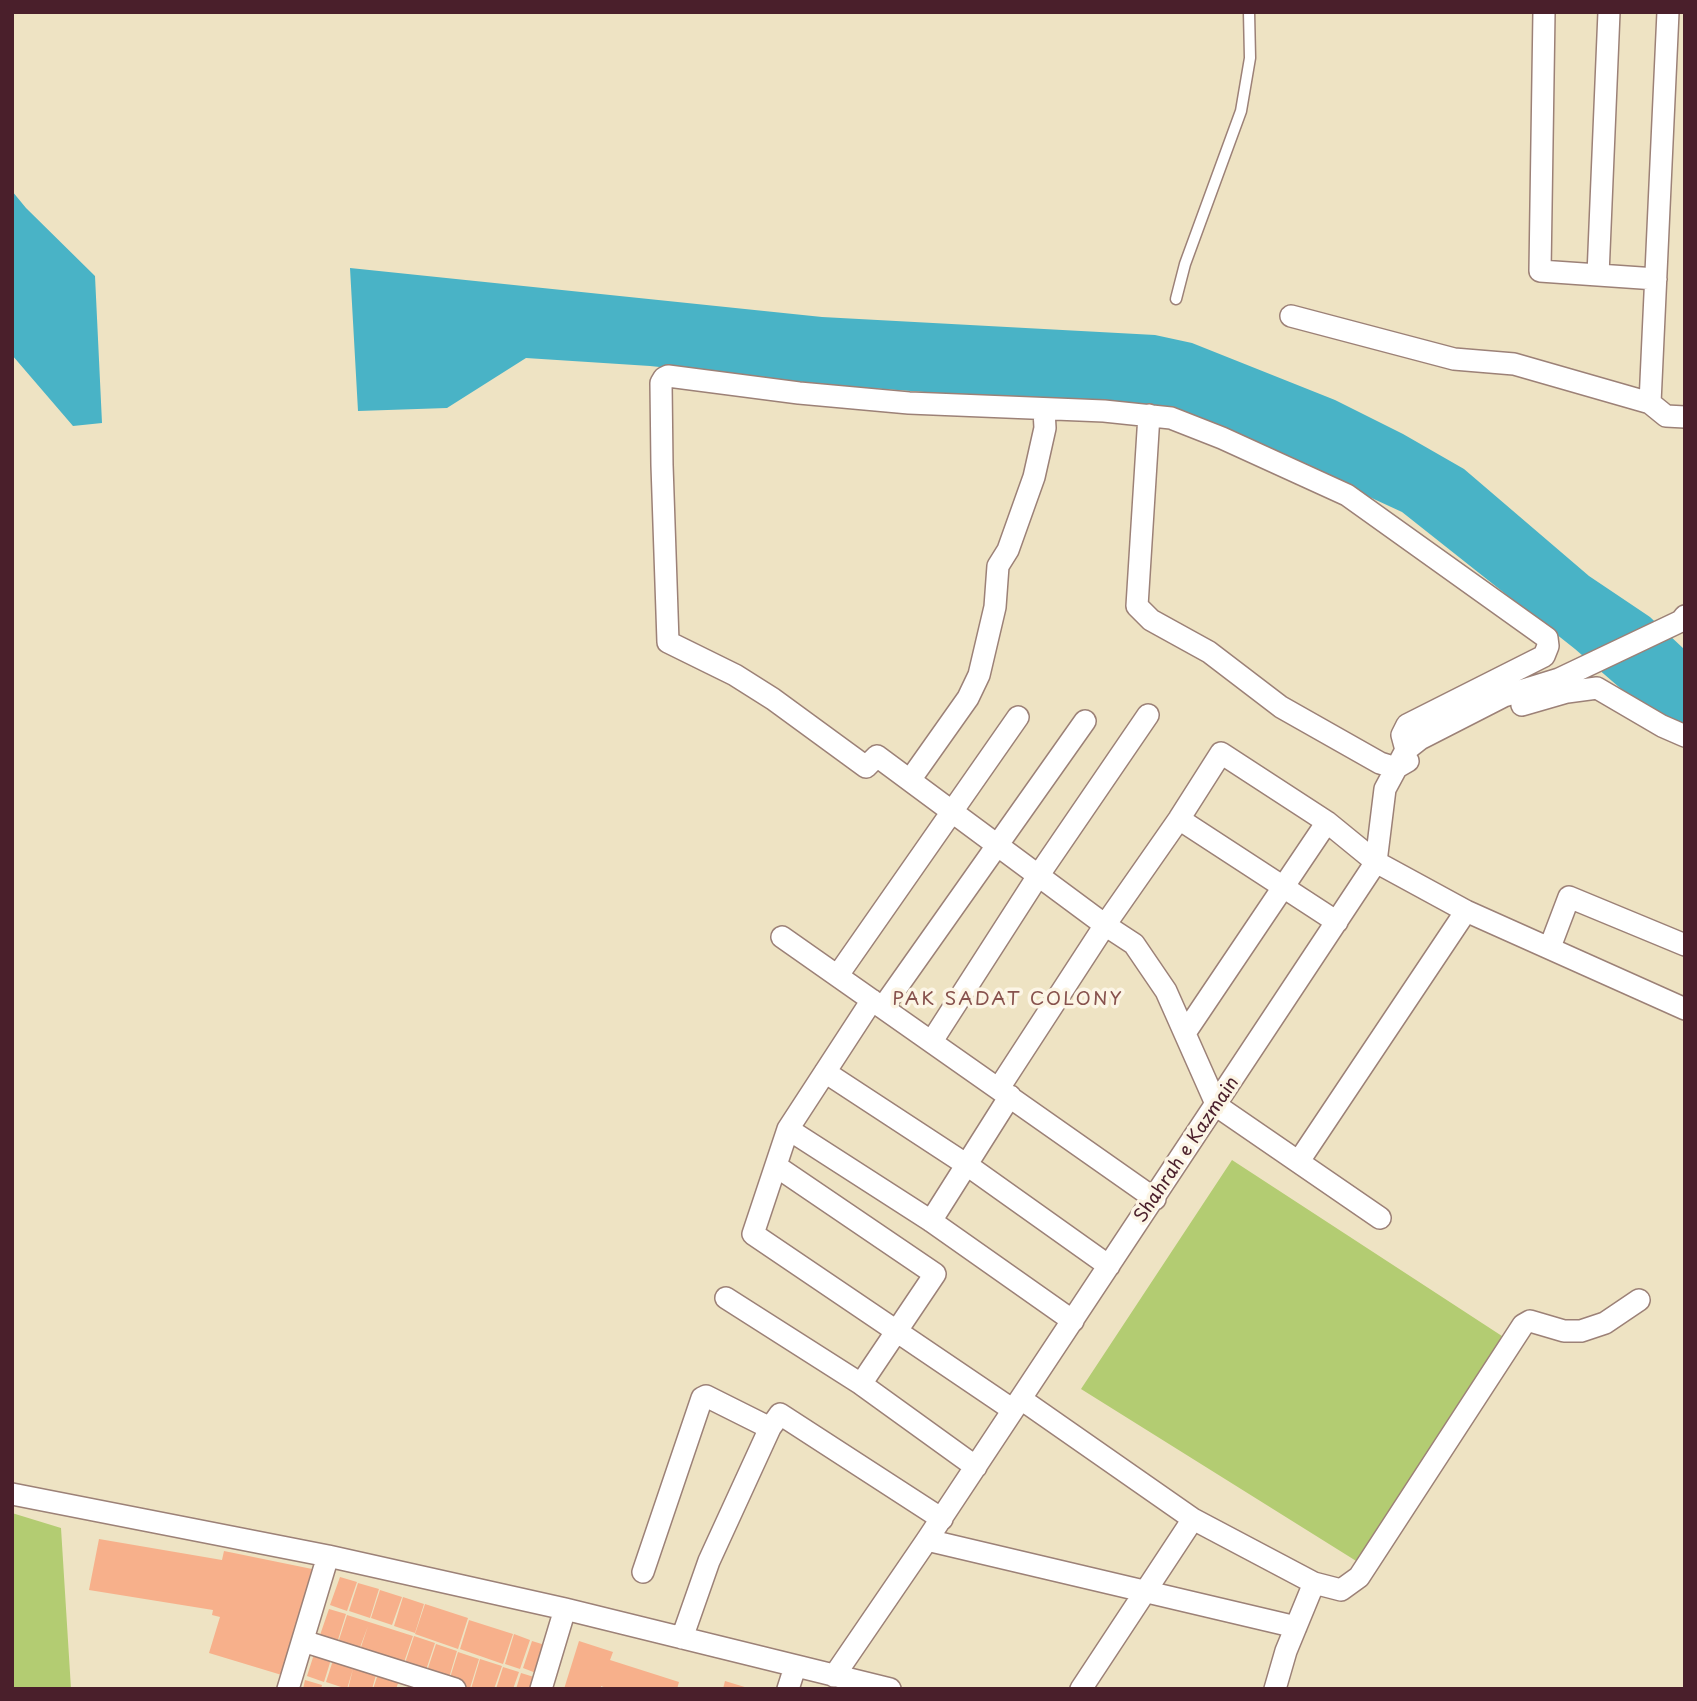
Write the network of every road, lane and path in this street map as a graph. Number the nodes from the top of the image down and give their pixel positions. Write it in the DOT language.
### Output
graph roads {
  1 [pos="1249,12"];
  2 [pos="1544,12"];
  3 [pos="1609,12"];
  4 [pos="1668,13"];
  5 [pos="1685,13"];
  6 [pos="1675,99"];
  7 [pos="1598,275"];
  8 [pos="1656,279"];
  9 [pos="1176,299"];
  10 [pos="1291,316"];
  11 [pos="1650,403"];
  12 [pos="1044,410"];
  13 [pos="1149,415"];
  14 [pos="1685,417"];
  15 [pos="1683,618"];
  16 [pos="1148,715"];
  17 [pos="1018,717"];
  18 [pos="1085,721"];
  19 [pos="1685,736"];
  20 [pos="1401,759"];
  21 [pos="910,780"];
  22 [pos="951,811"];
  23 [pos="1179,819"];
  24 [pos="1327,822"];
  25 [pos="996,845"];
  26 [pos="1376,862"];
  27 [pos="1038,876"];
  28 [pos="1283,888"];
  29 [pos="1466,911"];
  30 [pos="1337,922"];
  31 [pos="1105,925"];
  32 [pos="782,937"];
  33 [pos="1685,945"];
  34 [pos="1550,947"];
  35 [pos="838,975"];
  36 [pos="878,1004"];
  37 [pos="1685,1009"];
  38 [pos="1185,1033"];
  39 [pos="932,1041"];
  40 [pos="825,1072"];
  41 [pos="1004,1092"];
  42 [pos="1217,1106"];
  43 [pos="788,1129"];
  44 [pos="1299,1161"];
  45 [pos="967,1165"];
  46 [pos="776,1166"];
  47 [pos="1155,1199"];
  48 [pos="1380,1218"];
  49 [pos="931,1221"];
  50 [pos="1110,1266"];
  51 [pos="726,1298"];
  52 [pos="1639,1300"];
  53 [pos="1073,1321"];
  54 [pos="898,1331"];
  55 [pos="861,1384"];
  56 [pos="1017,1404"];
  57 [pos="770,1428"];
  58 [pos="976,1467"];
  59 [pos="12,1494"];
  60 [pos="942,1519"];
  61 [pos="1193,1519"];
  62 [pos="928,1540"];
  63 [pos="328,1556"];
  64 [pos="643,1572"];
  65 [pos="1314,1583"];
  66 [pos="1145,1592"];
  67 [pos="565,1609"];
  68 [pos="1296,1626"];
  69 [pos="682,1638"];
  70 [pos="303,1640"];
  71 [pos="795,1667"];
  72 [pos="834,1676"];
  73 [pos="288,1689"];
  74 [pos="455,1689"];
  75 [pos="541,1689"];
  76 [pos="788,1689"];
  77 [pos="890,1689"];
  78 [pos="1081,1689"];
  79 [pos="1275,1689"];
  1 -- 9 [label="lane"];
  2 -- 7 [label="street"];
  3 -- 7 [label="street"];
  4 -- 5 [label="street"];
  4 -- 6 [label="street"];
  6 -- 8 [label="street"];
  7 -- 8 [label="street"];
  8 -- 11 [label="street"];
  10 -- 11 [label="street"];
  11 -- 14 [label="street"];
  12 -- 13 [label="street"];
  12 -- 21 [label="street"];
  12 -- 21 [label="street"];
  13 -- 20 [label="street"];
  13 -- 20 [label="street, Shahrah e Kazmain"];
  15 -- 20 [label="street"];
  16 -- 27 [label="street"];
  17 -- 22 [label="street"];
  18 -- 25 [label="street"];
  19 -- 20 [label="street"];
  20 -- 26 [label="street, Shahrah e Kazmain"];
  21 -- 22 [label="street"];
  22 -- 25 [label="street"];
  22 -- 35 [label="street"];
  23 -- 24 [label="street"];
  23 -- 28 [label="street"];
  23 -- 31 [label="street"];
  24 -- 26 [label="street"];
  24 -- 28 [label="street"];
  25 -- 27 [label="street"];
  25 -- 36 [label="street"];
  26 -- 29 [label="street"];
  26 -- 30 [label="street, Shahrah e Kazmain"];
  27 -- 31 [label="street"];
  27 -- 39 [label="street"];
  28 -- 30 [label="street"];
  28 -- 38 [label="street"];
  29 -- 34 [label="street"];
  29 -- 44 [label="street"];
  30 -- 42 [label="street, Shahrah e Kazmain"];
  31 -- 38 [label="street"];
  31 -- 41 [label="street"];
  32 -- 35 [label="street"];
  33 -- 34 [label="street"];
  34 -- 37 [label="street"];
  35 -- 36 [label="street"];
  36 -- 39 [label="street"];
  36 -- 40 [label="street"];
  38 -- 42 [label="street"];
  39 -- 41 [label="street"];
  40 -- 43 [label="street"];
  40 -- 45 [label="street"];
  41 -- 45 [label="street"];
  41 -- 47 [label="street"];
  42 -- 44 [label="street"];
  42 -- 47 [label="street, Shahrah e Kazmain"];
  43 -- 46 [label="street"];
  43 -- 49 [label="street"];
  44 -- 48 [label="street"];
  45 -- 49 [label="street"];
  45 -- 50 [label="street"];
  46 -- 54 [label="street"];
  46 -- 54 [label="street"];
  47 -- 50 [label="street, Shahrah e Kazmain"];
  49 -- 53 [label="street"];
  50 -- 53 [label="street, Shahrah e Kazmain"];
  51 -- 55 [label="street"];
  52 -- 65 [label="street"];
  53 -- 56 [label="street, Shahrah e Kazmain"];
  54 -- 55 [label="street"];
  54 -- 56 [label="street"];
  55 -- 58 [label="street"];
  56 -- 58 [label="street, Shahrah e Kazmain"];
  56 -- 61 [label="street"];
  57 -- 60 [label="street"];
  57 -- 64 [label="street"];
  57 -- 69 [label="street"];
  58 -- 60 [label="street, Shahrah e Kazmain"];
  59 -- 63 [label="street"];
  60 -- 62 [label="street, Shahrah e Kazmain"];
  61 -- 65 [label="street"];
  61 -- 66 [label="street"];
  62 -- 66 [label="street"];
  62 -- 72 [label="street, Shahrah e Kazmain"];
  63 -- 67 [label="street"];
  63 -- 70 [label="street"];
  65 -- 68 [label="street"];
  66 -- 68 [label="street"];
  66 -- 78 [label="street"];
  67 -- 69 [label="street"];
  67 -- 75 [label="street"];
  68 -- 79 [label="street"];
  69 -- 71 [label="street"];
  70 -- 73 [label="street"];
  70 -- 74 [label="street"];
  71 -- 72 [label="street"];
  71 -- 76 [label="street"];
  72 -- 77 [label="street"];
}
